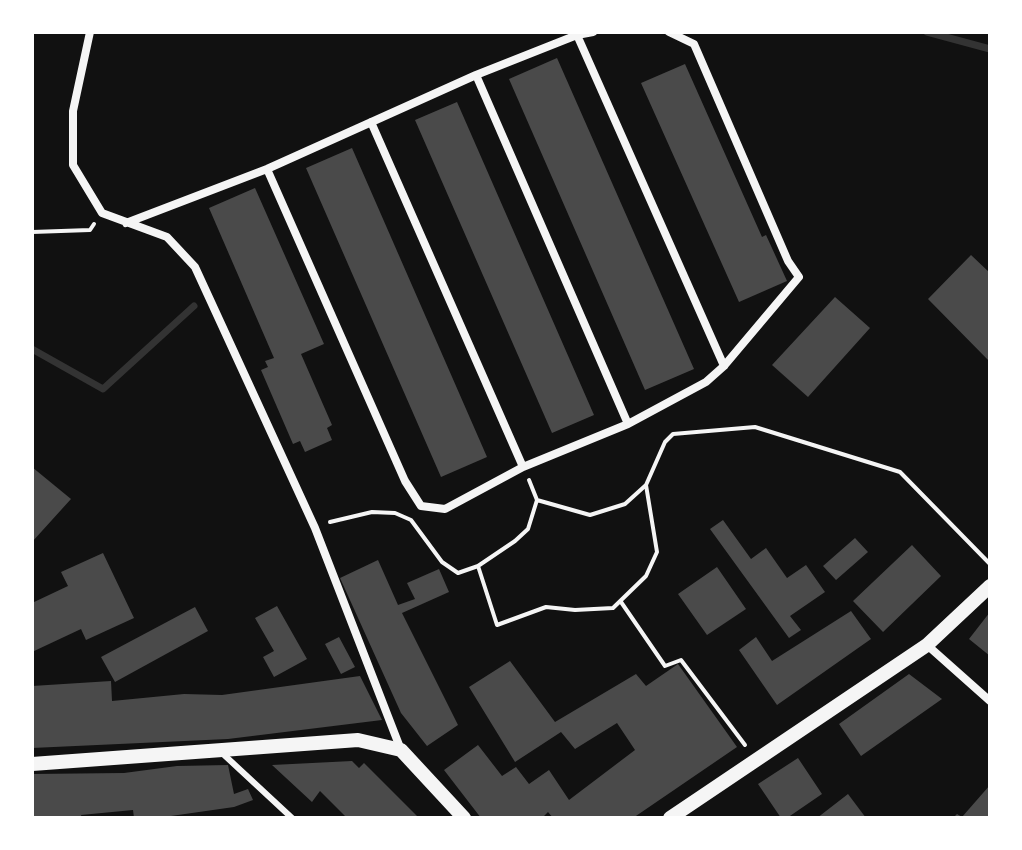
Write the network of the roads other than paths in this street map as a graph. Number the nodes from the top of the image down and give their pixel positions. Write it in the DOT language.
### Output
graph roads {
  1 [pos="90,32"];
  2 [pos="593,32"];
  3 [pos="669,32"];
  4 [pos="577,35"];
  5 [pos="476,75"];
  6 [pos="371,122"];
  7 [pos="267,169"];
  8 [pos="125,223"];
  9 [pos="724,366"];
  10 [pos="628,424"];
  11 [pos="523,467"];
  12 [pos="990,586"];
  13 [pos="927,645"];
  14 [pos="990,701"];
  15 [pos="220,750"];
  16 [pos="401,750"];
  17 [pos="32,764"];
  18 [pos="292,818"];
  19 [pos="464,818"];
  20 [pos="670,818"];
  1 -- 8 [label="street"];
  2 -- 4 [label="street"];
  3 -- 9 [label="street"];
  4 -- 5 [label="street"];
  4 -- 9 [label="street"];
  5 -- 6 [label="street"];
  5 -- 10 [label="street"];
  6 -- 7 [label="street"];
  6 -- 11 [label="street"];
  7 -- 8 [label="street"];
  7 -- 11 [label="street"];
  8 -- 16 [label="street"];
  9 -- 10 [label="street"];
  10 -- 11 [label="street"];
  12 -- 13 [label="street"];
  13 -- 14 [label="street"];
  13 -- 20 [label="street"];
  15 -- 16 [label="street"];
  15 -- 17 [label="street"];
  15 -- 18 [label="lane"];
  16 -- 19 [label="street"];
}
